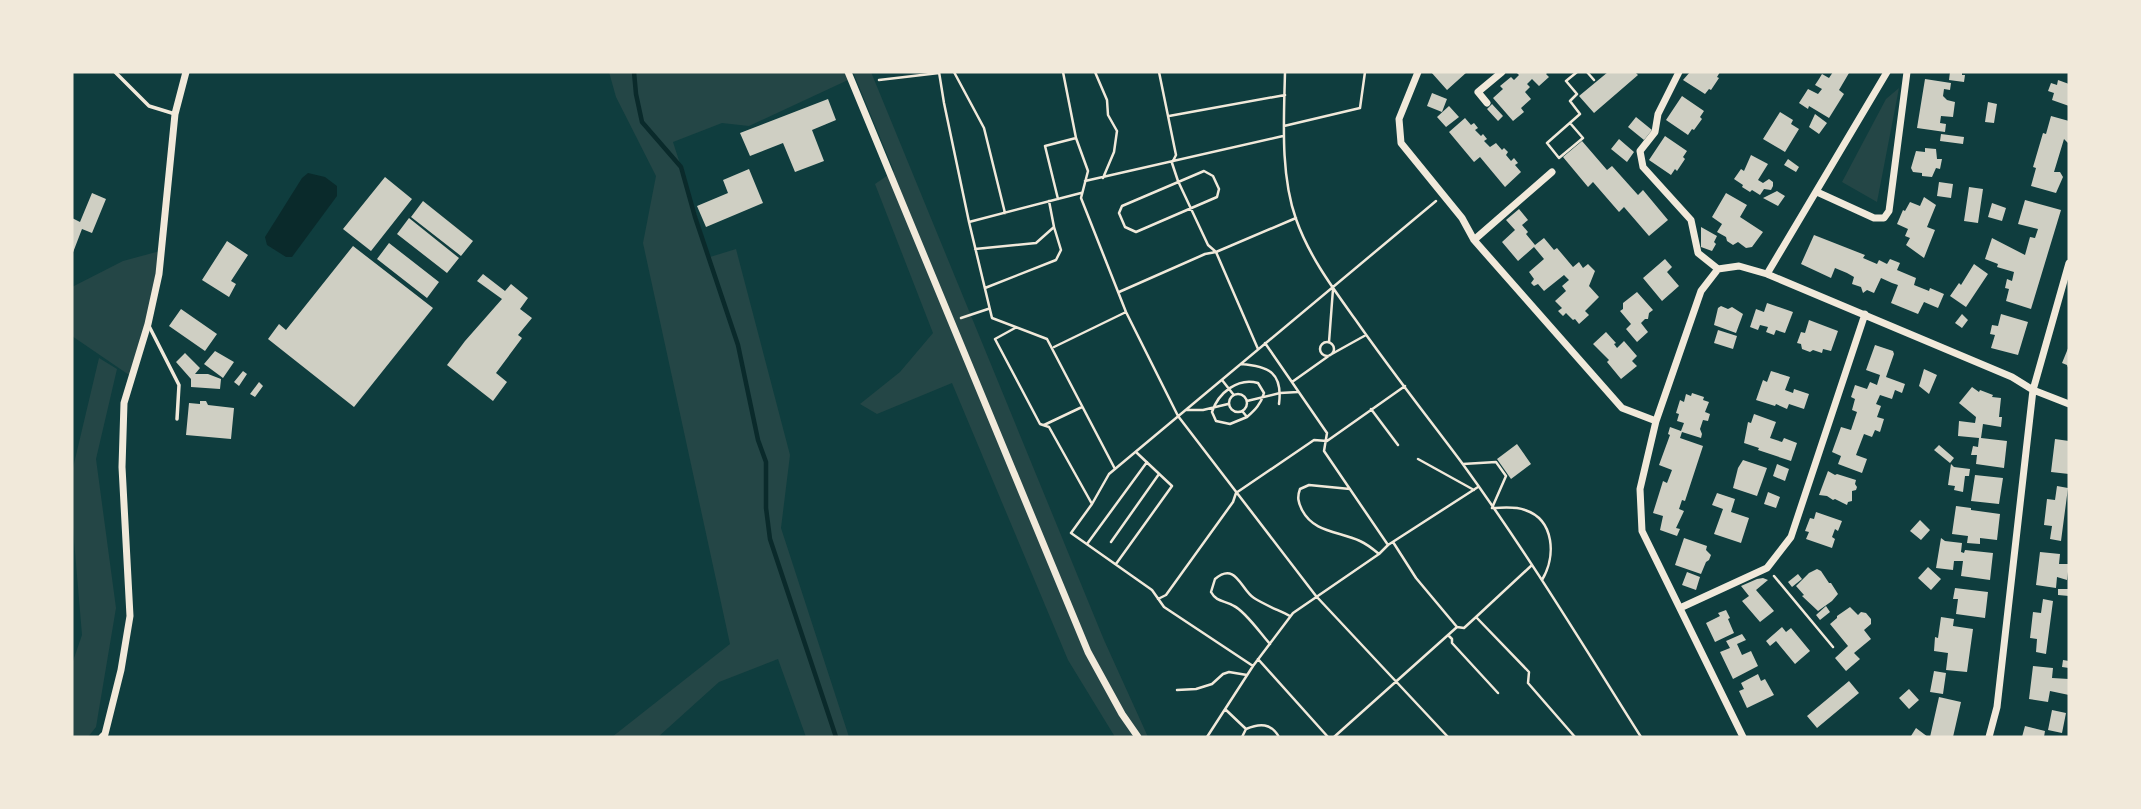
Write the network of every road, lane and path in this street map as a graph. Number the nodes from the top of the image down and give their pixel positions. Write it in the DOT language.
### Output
graph roads {
  1 [pos="115,72"];
  2 [pos="186,72"];
  3 [pos="848,72"];
  4 [pos="939,72"];
  5 [pos="954,72"];
  6 [pos="1063,72"];
  7 [pos="1095,72"];
  8 [pos="1159,72"];
  9 [pos="1286,72"];
  10 [pos="1365,72"];
  11 [pos="1418,72"];
  12 [pos="1502,72"];
  13 [pos="1577,72"];
  14 [pos="1587,72"];
  15 [pos="1679,72"];
  16 [pos="1887,72"];
  17 [pos="1907,72"];
  18 [pos="879,80"];
  19 [pos="1594,80"];
  20 [pos="1285,95"];
  21 [pos="1487,103"];
  22 [pos="175,114"];
  23 [pos="1168,116"];
  24 [pos="1570,123"];
  25 [pos="1284,126"];
  26 [pos="1284,135"];
  27 [pos="1076,138"];
  28 [pos="1172,163"];
  29 [pos="1552,172"];
  30 [pos="1103,178"];
  31 [pos="1085,181"];
  32 [pos="1178,181"];
  33 [pos="1817,192"];
  34 [pos="1082,193"];
  35 [pos="1443,194"];
  36 [pos="1058,199"];
  37 [pos="1049,201"];
  38 [pos="1191,208"];
  39 [pos="1005,213"];
  40 [pos="1296,218"];
  41 [pos="969,222"];
  42 [pos="1054,226"];
  43 [pos="1475,240"];
  44 [pos="975,249"];
  45 [pos="1216,252"];
  46 [pos="2069,263"];
  47 [pos="1718,269"];
  48 [pos="1768,274"];
  49 [pos="985,288"];
  50 [pos="1333,288"];
  51 [pos="1118,292"];
  52 [pos="989,309"];
  53 [pos="1126,312"];
  54 [pos="1865,314"];
  55 [pos="951,321"];
  56 [pos="148,324"];
  57 [pos="1015,328"];
  58 [pos="1366,335"];
  59 [pos="1329,342"];
  60 [pos="1265,343"];
  61 [pos="1053,347"];
  62 [pos="1258,349"];
  63 [pos="1330,355"];
  64 [pos="1240,364"];
  65 [pos="1222,380"];
  66 [pos="1292,383"];
  67 [pos="1405,386"];
  68 [pos="1229,389"];
  69 [pos="2033,390"];
  70 [pos="1298,392"];
  71 [pos="1280,393"];
  72 [pos="1233,395"];
  73 [pos="1263,397"];
  74 [pos="1247,401"];
  75 [pos="1228,404"];
  76 [pos="1279,404"];
  77 [pos="2069,404"];
  78 [pos="1082,407"];
  79 [pos="1213,408"];
  80 [pos="1371,409"];
  81 [pos="1185,410"];
  82 [pos="1243,412"];
  83 [pos="1178,416"];
  84 [pos="1247,417"];
  85 [pos="177,419"];
  86 [pos="1656,421"];
  87 [pos="1044,425"];
  88 [pos="1327,441"];
  89 [pos="1398,444"];
  90 [pos="1136,452"];
  91 [pos="1418,459"];
  92 [pos="1147,462"];
  93 [pos="1463,464"];
  94 [pos="1115,469"];
  95 [pos="1159,474"];
  96 [pos="1478,487"];
  97 [pos="1350,489"];
  98 [pos="1474,490"];
  99 [pos="1236,493"];
  100 [pos="1092,504"];
  101 [pos="1492,508"];
  102 [pos="1111,542"];
  103 [pos="1393,542"];
  104 [pos="1087,544"];
  105 [pos="1388,545"];
  106 [pos="1379,554"];
  107 [pos="1116,564"];
  108 [pos="1532,565"];
  109 [pos="1768,568"];
  110 [pos="1542,580"];
  111 [pos="1316,596"];
  112 [pos="1158,599"];
  113 [pos="1680,608"];
  114 [pos="1290,616"];
  115 [pos="1476,617"];
  116 [pos="1457,627"];
  117 [pos="1448,635"];
  118 [pos="1269,644"];
  119 [pos="1833,648"];
  120 [pos="1258,659"];
  121 [pos="1253,666"];
  122 [pos="1247,675"];
  123 [pos="1395,682"];
  124 [pos="1177,690"];
  125 [pos="1498,694"];
  126 [pos="1225,709"];
  127 [pos="1246,729"];
  128 [pos="102,737"];
  129 [pos="1138,737"];
  130 [pos="1208,737"];
  131 [pos="1242,737"];
  132 [pos="1279,737"];
  133 [pos="1328,737"];
  134 [pos="1334,737"];
  135 [pos="1448,737"];
  136 [pos="1575,737"];
  137 [pos="1641,737"];
  138 [pos="1743,737"];
  139 [pos="1989,737"];
  1 -- 22 [label="lane"];
  2 -- 22 [label="street"];
  3 -- 55 [label="street"];
  4 -- 18 [label="path"];
  4 -- 41 [label="path"];
  5 -- 39 [label="path"];
  6 -- 27 [label="path"];
  7 -- 30 [label="path"];
  8 -- 23 [label="path"];
  9 -- 20 [label="path"];
  10 -- 25 [label="path"];
  11 -- 35 [label="street"];
  12 -- 21 [label="street"];
  13 -- 24 [label="path"];
  14 -- 19 [label="path"];
  15 -- 47 [label="street"];
  16 -- 33 [label="street"];
  17 -- 33 [label="street"];
  20 -- 23 [label="path"];
  20 -- 25 [label="path"];
  22 -- 56 [label="street"];
  23 -- 28 [label="path"];
  24 -- 24 [label="path"];
  25 -- 26 [label="path"];
  26 -- 28 [label="path"];
  26 -- 40 [label="path"];
  27 -- 31 [label="path"];
  27 -- 36 [label="path"];
  28 -- 30 [label="path"];
  28 -- 32 [label="path"];
  29 -- 43 [label="street"];
  30 -- 31 [label="path"];
  31 -- 34 [label="path"];
  32 -- 38 [label="path"];
  32 -- 38 [label="path"];
  32 -- 38 [label="path"];
  33 -- 48 [label="street"];
  34 -- 36 [label="path"];
  34 -- 51 [label="path"];
  35 -- 43 [label="street"];
  35 -- 50 [label="path"];
  36 -- 37 [label="path"];
  37 -- 39 [label="path"];
  37 -- 42 [label="path"];
  38 -- 45 [label="path"];
  39 -- 41 [label="path"];
  40 -- 45 [label="path"];
  40 -- 50 [label="path"];
  41 -- 44 [label="path"];
  42 -- 44 [label="path"];
  42 -- 49 [label="path"];
  43 -- 86 [label="street"];
  44 -- 49 [label="path"];
  45 -- 51 [label="path"];
  45 -- 62 [label="path"];
  46 -- 69 [label="street"];
  47 -- 48 [label="street"];
  47 -- 86 [label="street"];
  48 -- 54 [label="street"];
  49 -- 52 [label="path"];
  50 -- 58 [label="path"];
  50 -- 59 [label="path"];
  50 -- 60 [label="path"];
  51 -- 53 [label="path"];
  52 -- 55 [label="path"];
  52 -- 57 [label="path"];
  53 -- 61 [label="path"];
  53 -- 83 [label="path"];
  54 -- 69 [label="street"];
  54 -- 109 [label="street"];
  55 -- 129 [label="street"];
  56 -- 85 [label="lane"];
  56 -- 128 [label="street"];
  57 -- 61 [label="path"];
  57 -- 87 [label="path"];
  58 -- 63 [label="path"];
  58 -- 67 [label="path"];
  59 -- 63 [label="path"];
  59 -- 63 [label="path"];
  60 -- 62 [label="path"];
  60 -- 66 [label="path"];
  61 -- 78 [label="path"];
  62 -- 64 [label="path"];
  63 -- 66 [label="path"];
  64 -- 65 [label="path"];
  64 -- 71 [label="path"];
  65 -- 68 [label="path"];
  65 -- 81 [label="path"];
  66 -- 70 [label="path"];
  67 -- 80 [label="path"];
  67 -- 93 [label="path"];
  68 -- 72 [label="path"];
  68 -- 73 [label="path"];
  68 -- 79 [label="path"];
  69 -- 77 [label="street"];
  69 -- 139 [label="street"];
  70 -- 71 [label="path"];
  70 -- 88 [label="path"];
  71 -- 73 [label="path"];
  71 -- 76 [label="path"];
  72 -- 74 [label="path"];
  72 -- 75 [label="path"];
  73 -- 74 [label="path"];
  73 -- 84 [label="path"];
  74 -- 82 [label="path"];
  75 -- 79 [label="path"];
  75 -- 82 [label="path"];
  78 -- 87 [label="path"];
  78 -- 94 [label="path"];
  79 -- 81 [label="path"];
  79 -- 84 [label="path"];
  80 -- 88 [label="path"];
  80 -- 89 [label="path"];
  81 -- 83 [label="path"];
  82 -- 84 [label="path"];
  83 -- 90 [label="path"];
  83 -- 99 [label="path"];
  86 -- 113 [label="street"];
  87 -- 100 [label="path"];
  88 -- 97 [label="path"];
  88 -- 99 [label="path"];
  90 -- 92 [label="path"];
  90 -- 94 [label="path"];
  91 -- 98 [label="path"];
  92 -- 95 [label="path"];
  92 -- 104 [label="path"];
  93 -- 96 [label="path"];
  93 -- 101 [label="path"];
  94 -- 100 [label="path"];
  95 -- 102 [label="path"];
  95 -- 107 [label="path"];
  96 -- 98 [label="path"];
  96 -- 101 [label="path"];
  97 -- 105 [label="path"];
  97 -- 106 [label="path"];
  98 -- 103 [label="path"];
  99 -- 111 [label="path"];
  99 -- 112 [label="path"];
  100 -- 104 [label="path"];
  101 -- 108 [label="path"];
  101 -- 110 [label="path"];
  103 -- 105 [label="path"];
  103 -- 116 [label="path"];
  104 -- 107 [label="path"];
  105 -- 106 [label="path"];
  106 -- 111 [label="path"];
  107 -- 112 [label="path"];
  108 -- 110 [label="path"];
  108 -- 115 [label="path"];
  109 -- 113 [label="street"];
  109 -- 119 [label="path"];
  110 -- 137 [label="path"];
  111 -- 114 [label="path"];
  111 -- 123 [label="path"];
  112 -- 121 [label="path"];
  113 -- 138 [label="street"];
  114 -- 118 [label="path"];
  114 -- 118 [label="path"];
  115 -- 116 [label="path"];
  115 -- 136 [label="path"];
  116 -- 117 [label="path"];
  117 -- 123 [label="path"];
  117 -- 125 [label="path"];
  118 -- 120 [label="path"];
  120 -- 121 [label="path"];
  120 -- 133 [label="path"];
  121 -- 122 [label="path"];
  122 -- 124 [label="path"];
  122 -- 126 [label="path"];
  123 -- 134 [label="path"];
  123 -- 135 [label="path"];
  126 -- 127 [label="path"];
  126 -- 130 [label="path"];
  127 -- 131 [label="path"];
  127 -- 132 [label="path"];
}
